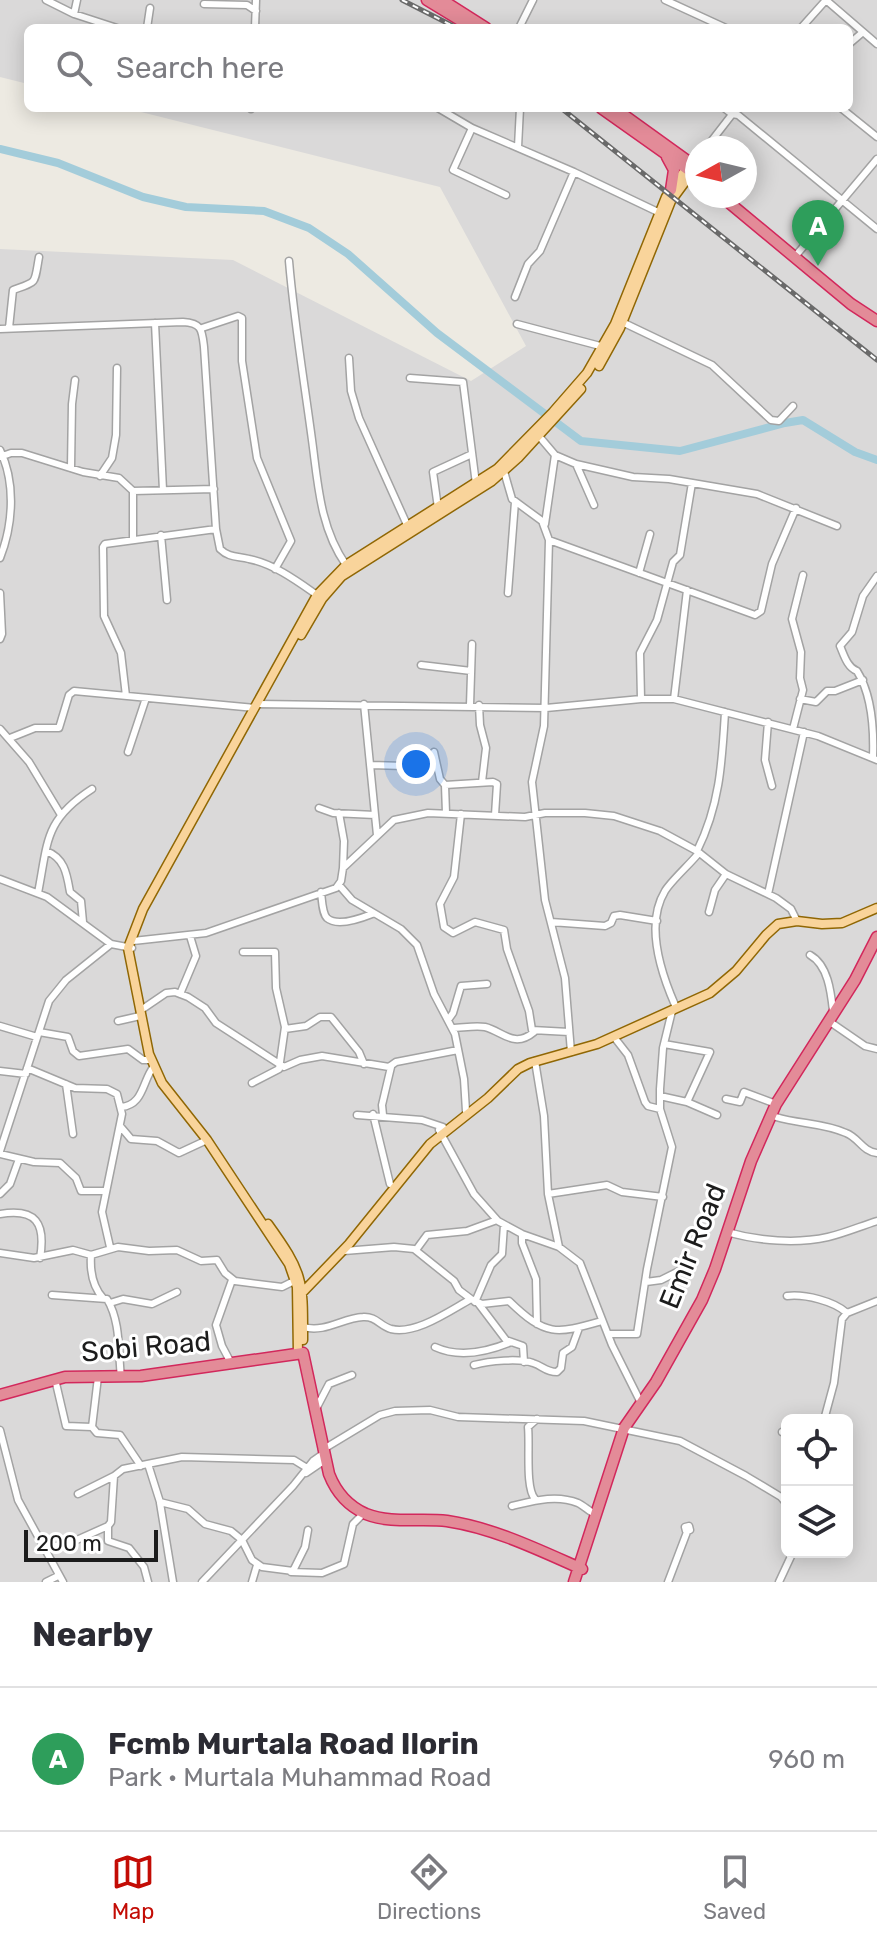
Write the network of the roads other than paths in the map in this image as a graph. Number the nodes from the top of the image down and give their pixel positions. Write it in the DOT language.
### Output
graph roads {
  1 [pos="46,0"];
  2 [pos="77,0"];
  3 [pos="256,0"];
  4 [pos="427,0"];
  5 [pos="442,0"];
  6 [pos="533,0"];
  7 [pos="665,0"];
  8 [pos="826,0"];
  9 [pos="204,4"];
  10 [pos="459,4"];
  11 [pos="150,8"];
  12 [pos="256,11"];
  13 [pos="74,14"];
  14 [pos="105,24"];
  15 [pos="148,24"];
  16 [pos="255,24"];
  17 [pos="466,24"];
  18 [pos="482,24"];
  19 [pos="521,24"];
  20 [pos="717,24"];
  21 [pos="805,24"];
  22 [pos="863,32"];
  23 [pos="853,41"];
  24 [pos="877,44"];
  25 [pos="445,112"];
  26 [pos="520,112"];
  27 [pos="607,112"];
  28 [pos="619,112"];
  29 [pos="733,112"];
  30 [pos="735,112"];
  31 [pos="846,112"];
  32 [pos="472,128"];
  33 [pos="715,136"];
  34 [pos="877,137"];
  35 [pos="518,147"];
  36 [pos="660,149"];
  37 [pos="877,159"];
  38 [pos="685,160"];
  39 [pos="685,162"];
  40 [pos="574,172"];
  41 [pos="685,176"];
  42 [pos="685,180"];
  43 [pos="671,190"];
  44 [pos="506,195"];
  45 [pos="842,201"];
  46 [pos="735,208"];
  47 [pos="744,208"];
  48 [pos="660,213"];
  49 [pos="877,229"];
  50 [pos="798,253"];
  51 [pos="39,257"];
  52 [pos="289,261"];
  53 [pos="515,297"];
  54 [pos="877,315"];
  55 [pos="877,321"];
  56 [pos="622,322"];
  57 [pos="155,323"];
  58 [pos="517,324"];
  59 [pos="9,328"];
  60 [pos="202,328"];
  61 [pos="0,329"];
  62 [pos="604,347"];
  63 [pos="349,358"];
  64 [pos="117,368"];
  65 [pos="410,378"];
  66 [pos="75,380"];
  67 [pos="793,406"];
  68 [pos="555,414"];
  69 [pos="543,424"];
  70 [pos="538,435"];
  71 [pos="1,454"];
  72 [pos="472,454"];
  73 [pos="555,455"];
  74 [pos="576,464"];
  75 [pos="71,467"];
  76 [pos="503,468"];
  77 [pos="100,476"];
  78 [pos="692,483"];
  79 [pos="476,484"];
  80 [pos="214,489"];
  81 [pos="163,490"];
  82 [pos="133,491"];
  83 [pos="515,502"];
  84 [pos="594,505"];
  85 [pos="438,508"];
  86 [pos="796,508"];
  87 [pos="545,524"];
  88 [pos="837,526"];
  89 [pos="408,527"];
  90 [pos="216,529"];
  91 [pos="650,534"];
  92 [pos="161,535"];
  93 [pos="133,538"];
  94 [pos="549,540"];
  95 [pos="0,558"];
  96 [pos="346,565"];
  97 [pos="275,569"];
  98 [pos="639,573"];
  99 [pos="803,575"];
  100 [pos="877,576"];
  101 [pos="667,583"];
  102 [pos="687,590"];
  103 [pos="0,593"];
  104 [pos="508,593"];
  105 [pos="317,595"];
  106 [pos="167,600"];
  107 [pos="0,639"];
  108 [pos="472,644"];
  109 [pos="421,665"];
  110 [pos="471,671"];
  111 [pos="863,680"];
  112 [pos="126,696"];
  113 [pos="146,698"];
  114 [pos="641,699"];
  115 [pos="674,699"];
  116 [pos="800,699"];
  117 [pos="364,704"];
  118 [pos="259,705"];
  119 [pos="470,705"];
  120 [pos="479,705"];
  121 [pos="546,708"];
  122 [pos="725,712"];
  123 [pos="768,722"];
  124 [pos="0,729"];
  125 [pos="793,729"];
  126 [pos="804,732"];
  127 [pos="10,738"];
  128 [pos="128,752"];
  129 [pos="434,752"];
  130 [pos="875,759"];
  131 [pos="436,763"];
  132 [pos="370,765"];
  133 [pos="482,782"];
  134 [pos="445,785"];
  135 [pos="772,786"];
  136 [pos="92,789"];
  137 [pos="319,808"];
  138 [pos="339,813"];
  139 [pos="446,813"];
  140 [pos="461,814"];
  141 [pos="61,815"];
  142 [pos="375,815"];
  143 [pos="495,815"];
  144 [pos="536,815"];
  145 [pos="377,835"];
  146 [pos="46,851"];
  147 [pos="697,852"];
  148 [pos="343,868"];
  149 [pos="726,874"];
  150 [pos="1,881"];
  151 [pos="339,885"];
  152 [pos="321,892"];
  153 [pos="38,893"];
  154 [pos="768,894"];
  155 [pos="877,906"];
  156 [pos="709,912"];
  157 [pos="372,914"];
  158 [pos="796,918"];
  159 [pos="657,921"];
  160 [pos="83,922"];
  161 [pos="551,922"];
  162 [pos="190,936"];
  163 [pos="877,937"];
  164 [pos="111,944"];
  165 [pos="131,946"];
  166 [pos="877,950"];
  167 [pos="243,952"];
  168 [pos="810,955"];
  169 [pos="487,984"];
  170 [pos="180,994"];
  171 [pos="673,1008"];
  172 [pos="142,1012"];
  173 [pos="834,1019"];
  174 [pos="448,1020"];
  175 [pos="118,1021"];
  176 [pos="0,1026"];
  177 [pos="452,1028"];
  178 [pos="285,1029"];
  179 [pos="534,1032"];
  180 [pos="569,1032"];
  181 [pos="38,1034"];
  182 [pos="614,1037"];
  183 [pos="664,1044"];
  184 [pos="877,1049"];
  185 [pos="458,1050"];
  186 [pos="570,1050"];
  187 [pos="535,1061"];
  188 [pos="152,1063"];
  189 [pos="364,1064"];
  190 [pos="280,1066"];
  191 [pos="391,1067"];
  192 [pos="0,1071"];
  193 [pos="26,1071"];
  194 [pos="252,1083"];
  195 [pos="66,1084"];
  196 [pos="660,1096"];
  197 [pos="726,1099"];
  198 [pos="687,1102"];
  199 [pos="776,1104"];
  200 [pos="121,1107"];
  201 [pos="660,1109"];
  202 [pos="466,1111"];
  203 [pos="373,1114"];
  204 [pos="357,1115"];
  205 [pos="383,1115"];
  206 [pos="717,1115"];
  207 [pos="776,1117"];
  208 [pos="120,1126"];
  209 [pos="441,1131"];
  210 [pos="73,1134"];
  211 [pos="207,1140"];
  212 [pos="0,1153"];
  213 [pos="877,1153"];
  214 [pos="19,1159"];
  215 [pos="390,1184"];
  216 [pos="105,1191"];
  217 [pos="0,1194"];
  218 [pos="548,1194"];
  219 [pos="663,1197"];
  220 [pos="0,1214"];
  221 [pos="877,1221"];
  222 [pos="500,1222"];
  223 [pos="729,1232"];
  224 [pos="522,1234"];
  225 [pos="110,1247"];
  226 [pos="559,1247"];
  227 [pos="416,1250"];
  228 [pos="343,1251"];
  229 [pos="0,1253"];
  230 [pos="91,1255"];
  231 [pos="40,1258"];
  232 [pos="681,1270"];
  233 [pos="232,1280"];
  234 [pos="646,1282"];
  235 [pos="299,1288"];
  236 [pos="177,1292"];
  237 [pos="52,1295"];
  238 [pos="787,1296"];
  239 [pos="107,1300"];
  240 [pos="877,1301"];
  241 [pos="475,1302"];
  242 [pos="847,1313"];
  243 [pos="602,1321"];
  244 [pos="537,1324"];
  245 [pos="303,1327"];
  246 [pos="579,1328"];
  247 [pos="608,1334"];
  248 [pos="511,1342"];
  249 [pos="435,1347"];
  250 [pos="300,1354"];
  251 [pos="524,1362"];
  252 [pos="231,1363"];
  253 [pos="474,1365"];
  254 [pos="352,1375"];
  255 [pos="98,1377"];
  256 [pos="121,1377"];
  257 [pos="55,1379"];
  258 [pos="0,1395"];
  259 [pos="642,1404"];
  260 [pos="314,1412"];
  261 [pos="826,1414"];
  262 [pos="537,1419"];
  263 [pos="92,1427"];
  264 [pos="0,1430"];
  265 [pos="625,1430"];
  266 [pos="322,1457"];
  267 [pos="144,1465"];
  268 [pos="305,1471"];
  269 [pos="114,1476"];
  270 [pos="78,1494"];
  271 [pos="781,1497"];
  272 [pos="535,1499"];
  273 [pos="160,1502"];
  274 [pos="512,1506"];
  275 [pos="595,1514"];
  276 [pos="361,1516"];
  277 [pos="108,1526"];
  278 [pos="308,1530"];
  279 [pos="687,1532"];
  280 [pos="242,1540"];
  281 [pos="43,1549"];
  282 [pos="790,1558"];
  283 [pos="257,1565"];
  284 [pos="291,1572"];
  285 [pos="578,1574"];
  286 [pos="60,1579"];
  287 [pos="46,1582"];
  288 [pos="148,1582"];
  289 [pos="173,1582"];
  290 [pos="202,1582"];
  291 [pos="252,1582"];
  292 [pos="668,1582"];
  293 [pos="779,1582"];
  1 -- 13 [label="street"];
  2 -- 13 [label="street"];
  3 -- 12 [label="street"];
  4 -- 17 [label="highway"];
  5 -- 10 [label="highway"];
  6 -- 19 [label="street"];
  7 -- 20 [label="street"];
  8 -- 21 [label="street"];
  8 -- 22 [label="street"];
  9 -- 12 [label="street"];
  10 -- 18 [label="highway"];
  11 -- 15 [label="street"];
  12 -- 16 [label="street"];
  13 -- 14 [label="street"];
  22 -- 23 [label="street"];
  22 -- 24 [label="street"];
  25 -- 32 [label="street"];
  26 -- 35 [label="street"];
  27 -- 36 [label="highway"];
  28 -- 38 [label="highway"];
  29 -- 33 [label="street"];
  30 -- 45 [label="street"];
  31 -- 34 [label="street"];
  32 -- 35 [label="street"];
  32 -- 44 [label="street"];
  35 -- 40 [label="street"];
  36 -- 39 [label="highway"];
  36 -- 43 [label="highway"];
  37 -- 45 [label="street"];
  40 -- 48 [label="street"];
  40 -- 53 [label="street"];
  41 -- 43 [label="main road"];
  42 -- 56 [label="main road"];
  43 -- 48 [label="main road"];
  45 -- 49 [label="street"];
  45 -- 50 [label="street"];
  46 -- 55 [label="highway"];
  47 -- 50 [label="highway"];
  48 -- 62 [label="main road"];
  50 -- 54 [label="highway"];
  51 -- 59 [label="street"];
  52 -- 96 [label="street"];
  56 -- 67 [label="street"];
  56 -- 68 [label="main road"];
  57 -- 59 [label="street"];
  57 -- 60 [label="street"];
  57 -- 81 [label="street"];
  58 -- 62 [label="street"];
  59 -- 61 [label="street"];
  60 -- 80 [label="street"];
  60 -- 97 [label="street"];
  62 -- 68 [label="main road"];
  63 -- 89 [label="street"];
  64 -- 77 [label="street"];
  65 -- 72 [label="street"];
  66 -- 75 [label="street"];
  68 -- 69 [label="main road"];
  69 -- 70 [label="main road"];
  69 -- 76 [label="main road"];
  70 -- 73 [label="street"];
  70 -- 76 [label="main road"];
  71 -- 75 [label="street"];
  71 -- 95 [label="street"];
  72 -- 79 [label="street"];
  72 -- 85 [label="street"];
  73 -- 74 [label="street"];
  73 -- 87 [label="street"];
  74 -- 78 [label="street"];
  74 -- 84 [label="street"];
  75 -- 77 [label="street"];
  76 -- 79 [label="main road"];
  76 -- 83 [label="street"];
  76 -- 118 [label="main road"];
  77 -- 82 [label="street"];
  78 -- 86 [label="street"];
  78 -- 101 [label="street"];
  79 -- 85 [label="main road"];
  80 -- 81 [label="street"];
  80 -- 90 [label="street"];
  81 -- 82 [label="street"];
  82 -- 93 [label="street"];
  83 -- 87 [label="street"];
  83 -- 104 [label="street"];
  85 -- 89 [label="main road"];
  86 -- 88 [label="street"];
  86 -- 102 [label="street"];
  87 -- 94 [label="street"];
  89 -- 96 [label="main road"];
  90 -- 92 [label="street"];
  90 -- 97 [label="street"];
  91 -- 98 [label="street"];
  92 -- 93 [label="street"];
  92 -- 106 [label="street"];
  93 -- 112 [label="street"];
  94 -- 98 [label="street"];
  94 -- 121 [label="street"];
  96 -- 105 [label="main road"];
  97 -- 105 [label="street"];
  98 -- 101 [label="street"];
  99 -- 116 [label="street"];
  100 -- 111 [label="street"];
  101 -- 102 [label="street"];
  101 -- 114 [label="street"];
  102 -- 115 [label="street"];
  103 -- 107 [label="street"];
  105 -- 118 [label="main road"];
  108 -- 110 [label="street"];
  109 -- 110 [label="street"];
  110 -- 119 [label="street"];
  111 -- 116 [label="street"];
  111 -- 130 [label="street"];
  112 -- 113 [label="street"];
  112 -- 127 [label="street"];
  113 -- 118 [label="street"];
  113 -- 128 [label="street"];
  114 -- 115 [label="street"];
  114 -- 121 [label="street"];
  115 -- 122 [label="street"];
  116 -- 125 [label="street"];
  117 -- 118 [label="street"];
  117 -- 119 [label="street"];
  117 -- 132 [label="street"];
  118 -- 165 [label="main road"];
  119 -- 120 [label="street"];
  120 -- 121 [label="street"];
  120 -- 133 [label="street"];
  121 -- 144 [label="street"];
  122 -- 123 [label="street"];
  122 -- 147 [label="street"];
  123 -- 125 [label="street"];
  123 -- 135 [label="street"];
  124 -- 127 [label="street"];
  125 -- 126 [label="street"];
  126 -- 130 [label="street"];
  126 -- 154 [label="street"];
  127 -- 141 [label="street"];
  129 -- 131 [label="street"];
  131 -- 132 [label="street"];
  131 -- 134 [label="street"];
  132 -- 142 [label="street"];
  133 -- 134 [label="street"];
  133 -- 143 [label="street"];
  134 -- 139 [label="street"];
  136 -- 141 [label="street"];
  137 -- 138 [label="street"];
  138 -- 142 [label="street"];
  138 -- 148 [label="street"];
  139 -- 140 [label="street"];
  139 -- 145 [label="street"];
  140 -- 143 [label="street"];
  140 -- 179 [label="street"];
  141 -- 146 [label="street"];
  142 -- 145 [label="street"];
  143 -- 144 [label="street"];
  144 -- 147 [label="street"];
  144 -- 161 [label="street"];
  145 -- 148 [label="street"];
  146 -- 153 [label="street"];
  146 -- 160 [label="street"];
  147 -- 149 [label="street"];
  147 -- 159 [label="street"];
  148 -- 151 [label="street"];
  149 -- 154 [label="street"];
  149 -- 156 [label="street"];
  150 -- 153 [label="street"];
  151 -- 152 [label="street"];
  151 -- 157 [label="street"];
  152 -- 157 [label="street"];
  152 -- 162 [label="street"];
  153 -- 160 [label="street"];
  154 -- 158 [label="street"];
  155 -- 158 [label="main road"];
  157 -- 174 [label="street"];
  158 -- 171 [label="main road"];
  159 -- 161 [label="street"];
  159 -- 171 [label="street"];
  160 -- 164 [label="street"];
  161 -- 180 [label="street"];
  162 -- 165 [label="street"];
  162 -- 170 [label="street"];
  163 -- 173 [label="highway, Emir Road"];
  164 -- 165 [label="street"];
  164 -- 181 [label="street"];
  165 -- 172 [label="main road"];
  166 -- 173 [label="highway, Emir Road"];
  167 -- 178 [label="street"];
  168 -- 173 [label="street"];
  169 -- 174 [label="street"];
  170 -- 172 [label="street"];
  170 -- 190 [label="street"];
  171 -- 182 [label="main road"];
  171 -- 183 [label="street"];
  171 -- 186 [label="main road"];
  172 -- 175 [label="street"];
  172 -- 188 [label="main road"];
  172 -- 235 [label="main road"];
  173 -- 184 [label="street"];
  173 -- 199 [label="highway, Emir Road"];
  173 -- 207 [label="highway, Emir Road"];
  174 -- 177 [label="street"];
  176 -- 181 [label="street"];
  177 -- 179 [label="street"];
  177 -- 185 [label="street"];
  178 -- 189 [label="street"];
  178 -- 190 [label="street"];
  179 -- 180 [label="street"];
  180 -- 186 [label="street"];
  181 -- 188 [label="street"];
  181 -- 193 [label="street"];
  182 -- 186 [label="main road"];
  182 -- 201 [label="street"];
  183 -- 196 [label="street"];
  183 -- 198 [label="street"];
  185 -- 191 [label="street"];
  185 -- 202 [label="street"];
  186 -- 187 [label="main road"];
  186 -- 202 [label="main road"];
  187 -- 209 [label="main road"];
  187 -- 218 [label="street"];
  188 -- 200 [label="street"];
  188 -- 211 [label="main road"];
  189 -- 190 [label="street"];
  189 -- 191 [label="street"];
  190 -- 194 [label="street"];
  191 -- 205 [label="street"];
  192 -- 193 [label="street"];
  193 -- 195 [label="street"];
  193 -- 212 [label="street"];
  195 -- 200 [label="street"];
  195 -- 210 [label="street"];
  196 -- 198 [label="street"];
  196 -- 201 [label="street"];
  197 -- 199 [label="street"];
  198 -- 206 [label="street"];
  199 -- 223 [label="highway, Emir Road"];
  200 -- 208 [label="street"];
  201 -- 219 [label="street"];
  202 -- 209 [label="main road"];
  203 -- 204 [label="street"];
  203 -- 205 [label="street"];
  203 -- 215 [label="street"];
  205 -- 209 [label="street"];
  207 -- 213 [label="street"];
  207 -- 223 [label="highway, Emir Road"];
  208 -- 211 [label="street"];
  208 -- 216 [label="street"];
  209 -- 215 [label="main road"];
  209 -- 222 [label="street"];
  209 -- 228 [label="main road"];
  211 -- 235 [label="main road"];
  212 -- 214 [label="street"];
  214 -- 216 [label="street"];
  214 -- 217 [label="street"];
  215 -- 235 [label="main road"];
  216 -- 225 [label="street"];
  218 -- 219 [label="street"];
  218 -- 226 [label="street"];
  219 -- 234 [label="street"];
  220 -- 231 [label="street"];
  221 -- 223 [label="street"];
  222 -- 224 [label="street"];
  222 -- 227 [label="street"];
  222 -- 241 [label="street"];
  223 -- 259 [label="highway, Emir Road"];
  224 -- 226 [label="street"];
  224 -- 244 [label="street"];
  225 -- 230 [label="street"];
  225 -- 233 [label="street"];
  226 -- 243 [label="street"];
  227 -- 228 [label="street"];
  227 -- 241 [label="street"];
  228 -- 235 [label="main road"];
  229 -- 231 [label="street"];
  230 -- 231 [label="street"];
  230 -- 239 [label="street"];
  232 -- 234 [label="street"];
  233 -- 235 [label="street"];
  233 -- 252 [label="street"];
  234 -- 247 [label="street"];
  235 -- 245 [label="main road"];
  235 -- 250 [label="main road"];
  236 -- 239 [label="street"];
  237 -- 239 [label="street"];
  238 -- 242 [label="street"];
  239 -- 256 [label="street"];
  240 -- 242 [label="street"];
  241 -- 244 [label="street"];
  241 -- 245 [label="street"];
  241 -- 248 [label="street"];
  242 -- 261 [label="street"];
  243 -- 246 [label="street"];
  243 -- 247 [label="street"];
  244 -- 246 [label="street"];
  245 -- 250 [label="main road"];
  246 -- 251 [label="street"];
  247 -- 259 [label="street"];
  248 -- 249 [label="street"];
  248 -- 251 [label="street"];
  250 -- 252 [label="highway, Sobi Road"];
  250 -- 260 [label="highway"];
  250 -- 266 [label="highway"];
  251 -- 253 [label="street"];
  252 -- 256 [label="highway, Sobi Road"];
  254 -- 260 [label="street"];
  255 -- 256 [label="highway, Sobi Road"];
  255 -- 257 [label="highway, Sobi Road"];
  255 -- 263 [label="street"];
  257 -- 258 [label="highway, Sobi Road"];
  257 -- 263 [label="street"];
  259 -- 265 [label="highway, Emir Road"];
  260 -- 266 [label="highway"];
  262 -- 265 [label="street"];
  262 -- 266 [label="street"];
  262 -- 272 [label="street"];
  263 -- 267 [label="street"];
  264 -- 281 [label="street"];
  265 -- 271 [label="street"];
  265 -- 275 [label="highway, Emir Road"];
  265 -- 285 [label="highway, Emir Road"];
  266 -- 268 [label="street"];
  266 -- 276 [label="highway"];
  266 -- 285 [label="highway"];
  267 -- 268 [label="street"];
  267 -- 269 [label="street"];
  267 -- 273 [label="street"];
  268 -- 280 [label="street"];
  269 -- 270 [label="street"];
  269 -- 277 [label="street"];
  272 -- 274 [label="street"];
  272 -- 275 [label="street"];
  273 -- 280 [label="street"];
  273 -- 289 [label="street"];
  275 -- 285 [label="highway, Emir Road"];
  276 -- 284 [label="street"];
  276 -- 285 [label="highway"];
  277 -- 281 [label="street"];
  277 -- 288 [label="street"];
  278 -- 284 [label="street"];
  279 -- 292 [label="street"];
  280 -- 283 [label="street"];
  280 -- 290 [label="street"];
  281 -- 286 [label="street"];
  282 -- 293 [label="street"];
  283 -- 284 [label="street"];
  283 -- 291 [label="street"];
  286 -- 287 [label="street"];
}
